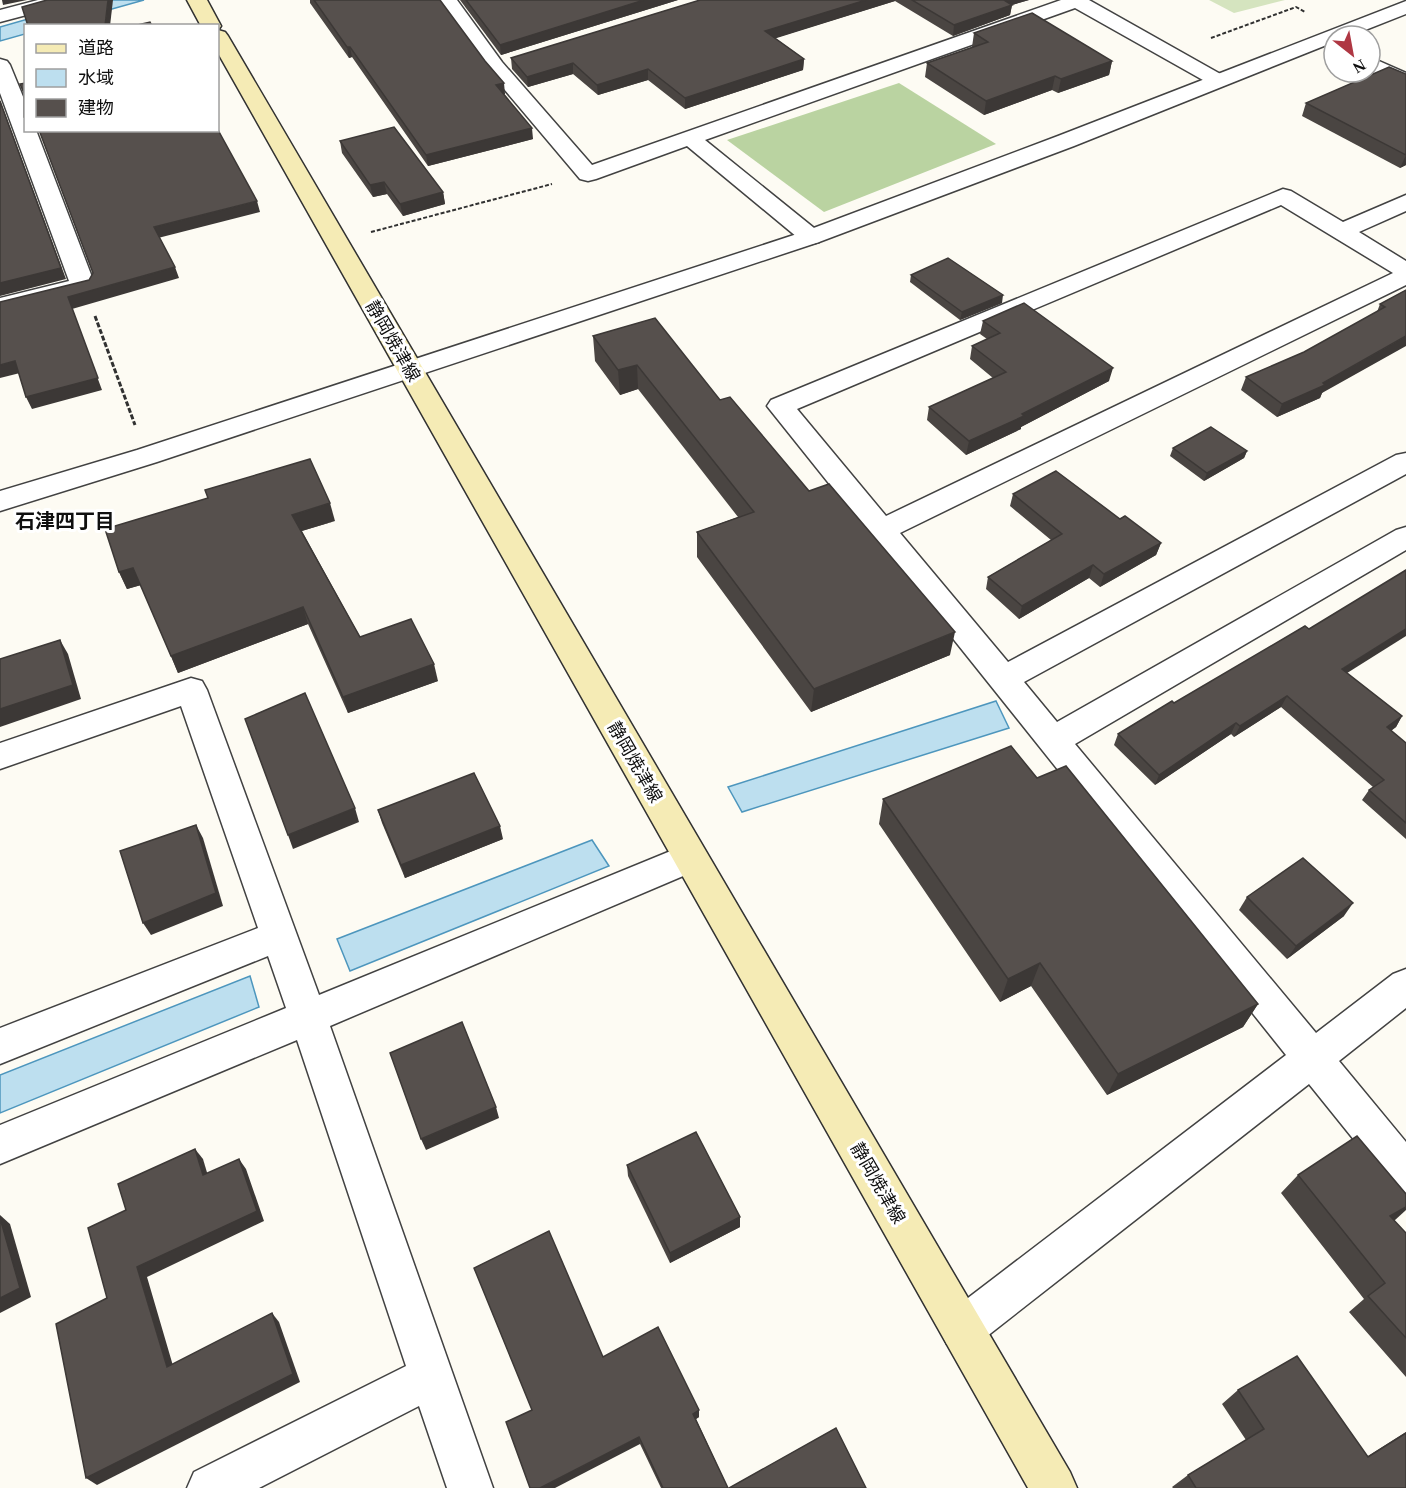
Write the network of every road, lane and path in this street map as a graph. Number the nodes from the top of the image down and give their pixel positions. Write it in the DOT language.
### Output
graph roads {
  1 [pos="62,0"];
  2 [pos="197,0"];
  3 [pos="447,0"];
  4 [pos="1076,1"];
  5 [pos="1406,7"];
  6 [pos="0,16"];
  7 [pos="211,24"];
  8 [pos="1367,24"];
  9 [pos="1322,28"];
  10 [pos="219,38"];
  11 [pos="1203,40"];
  12 [pos="1322,42"];
  13 [pos="518,59"];
  14 [pos="0,65"];
  15 [pos="495,66"];
  16 [pos="1382,69"];
  17 [pos="1217,80"];
  18 [pos="1406,81"];
  19 [pos="24,129"];
  20 [pos="25,132"];
  21 [pos="691,139"];
  22 [pos="588,174"];
  23 [pos="1406,202"];
  24 [pos="1341,232"];
  25 [pos="811,237"];
  26 [pos="335,241"];
  27 [pos="1406,271"];
  28 [pos="1406,276"];
  29 [pos="83,285"];
  30 [pos="0,306"];
  31 [pos="410,369"];
  32 [pos="147,456"];
  33 [pos="1406,462"];
  34 [pos="0,501"];
  35 [pos="883,529"];
  36 [pos="1406,537"];
  37 [pos="1002,680"];
  38 [pos="1054,740"];
  39 [pos="0,756"];
  40 [pos="690,858"];
  41 [pos="278,936"];
  42 [pos="1406,986"];
  43 [pos="308,1017"];
  44 [pos="0,1046"];
  45 [pos="1311,1060"];
  46 [pos="0,1145"];
  47 [pos="1406,1173"];
  48 [pos="963,1329"];
  49 [pos="432,1376"];
  50 [pos="210,1488"];
  51 [pos="470,1488"];
  52 [pos="1054,1488"];
  1 -- 6 [label="street"];
  2 -- 7 [label="main road"];
  3 -- 15 [label="street"];
  4 -- 17 [label="street"];
  4 -- 21 [label="street"];
  5 -- 8 [label="street"];
  9 -- 11 [label="path"];
  10 -- 26 [label="main road, 静岡焼津線"];
  12 -- 17 [label="street"];
  13 -- 15 [label="street"];
  14 -- 19 [label="street"];
  15 -- 22 [label="street"];
  16 -- 18 [label="street"];
  17 -- 25 [label="street"];
  20 -- 29 [label="street"];
  21 -- 22 [label="street"];
  21 -- 25 [label="street"];
  22 -- 26 [label="path"];
  23 -- 24 [label="street"];
  24 -- 27 [label="street"];
  24 -- 35 [label="street"];
  25 -- 31 [label="street"];
  26 -- 31 [label="main road, 静岡焼津線"];
  28 -- 35 [label="street"];
  29 -- 30 [label="street"];
  29 -- 32 [label="path"];
  31 -- 32 [label="street"];
  31 -- 40 [label="main road, 静岡焼津線"];
  32 -- 34 [label="street"];
  33 -- 37 [label="street"];
  35 -- 37 [label="street"];
  36 -- 38 [label="street"];
  37 -- 38 [label="street"];
  38 -- 45 [label="street"];
  39 -- 41 [label="street"];
  40 -- 43 [label="street"];
  40 -- 48 [label="main road, 静岡焼津線"];
  41 -- 43 [label="street"];
  41 -- 44 [label="street"];
  42 -- 45 [label="street"];
  43 -- 46 [label="street"];
  43 -- 49 [label="street"];
  45 -- 47 [label="street"];
  45 -- 48 [label="street"];
  48 -- 52 [label="main road, 静岡焼津線"];
  49 -- 50 [label="street"];
  49 -- 51 [label="street"];
}
